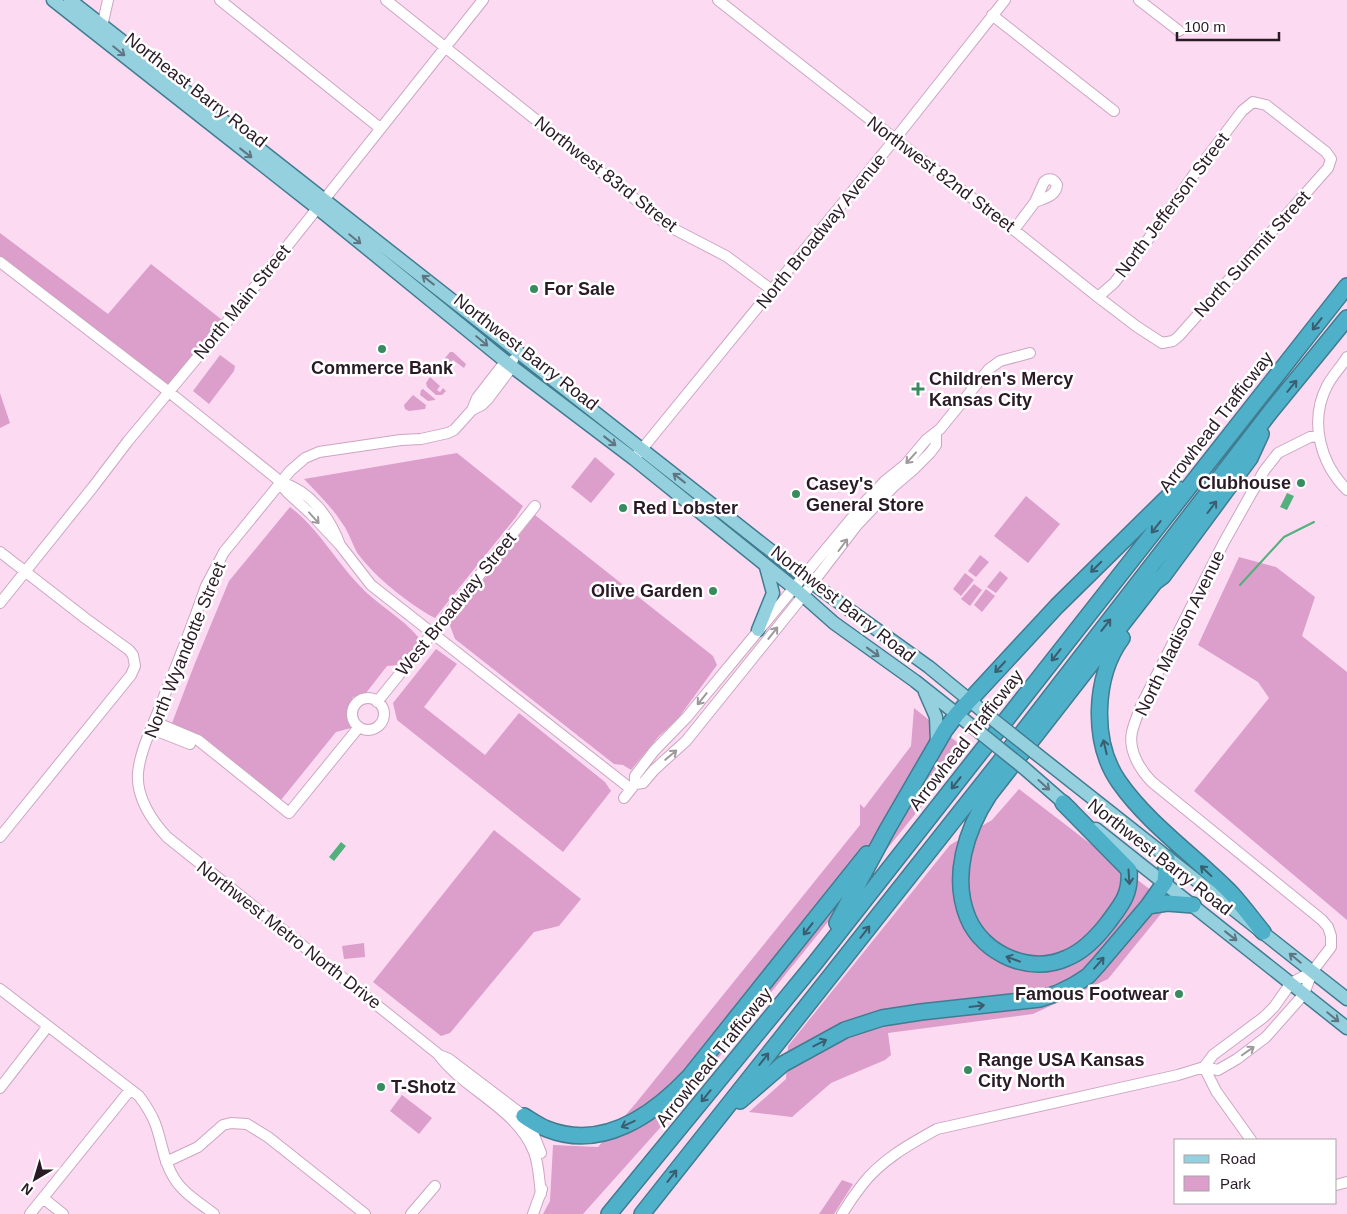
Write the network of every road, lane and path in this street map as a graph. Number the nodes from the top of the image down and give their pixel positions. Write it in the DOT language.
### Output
graph roads {
  1 [pos="52,0"];
  2 [pos="70,0"];
  3 [pos="220,0"];
  4 [pos="386,0"];
  5 [pos="483,0"];
  6 [pos="718,0"];
  7 [pos="1005,0"];
  8 [pos="1139,0"];
  9 [pos="108,3"];
  10 [pos="992,15"];
  11 [pos="85,19"];
  12 [pos="101,31"];
  13 [pos="1179,31"];
  14 [pos="446,47"];
  15 [pos="1114,111"];
  16 [pos="380,128"];
  17 [pos="895,139"];
  18 [pos="1331,159"];
  19 [pos="1035,202"];
  20 [pos="321,204"];
  21 [pos="1014,230"];
  22 [pos="0,262"];
  23 [pos="1347,286"];
  24 [pos="772,290"];
  25 [pos="1098,297"];
  26 [pos="1347,318"];
  27 [pos="1167,343"];
  28 [pos="520,353"];
  29 [pos="1030,353"];
  30 [pos="1347,358"];
  31 [pos="510,365"];
  32 [pos="169,392"];
  33 [pos="1271,412"];
  34 [pos="1319,436"];
  35 [pos="1219,447"];
  36 [pos="638,455"];
  37 [pos="281,482"];
  38 [pos="1347,490"];
  39 [pos="535,506"];
  40 [pos="736,543"];
  41 [pos="0,552"];
  42 [pos="766,567"];
  43 [pos="26,572"];
  44 [pos="1163,576"];
  45 [pos="803,585"];
  46 [pos="0,604"];
  47 [pos="758,630"];
  48 [pos="432,634"];
  49 [pos="923,688"];
  50 [pos="969,700"];
  51 [pos="378,702"];
  52 [pos="957,714"];
  53 [pos="153,725"];
  54 [pos="359,727"];
  55 [pos="937,743"];
  56 [pos="633,786"];
  57 [pos="624,798"];
  58 [pos="1063,803"];
  59 [pos="147,809"];
  60 [pos="887,830"];
  61 [pos="0,837"];
  62 [pos="1168,858"];
  63 [pos="1164,882"];
  64 [pos="1193,905"];
  65 [pos="1148,906"];
  66 [pos="1263,932"];
  67 [pos="814,963"];
  68 [pos="1312,972"];
  69 [pos="1291,983"];
  70 [pos="0,989"];
  71 [pos="1304,994"];
  72 [pos="1347,999"];
  73 [pos="48,1026"];
  74 [pos="1347,1028"];
  75 [pos="1204,1067"];
  76 [pos="0,1088"];
  77 [pos="130,1090"];
  78 [pos="520,1120"];
  79 [pos="712,1125"];
  80 [pos="1251,1139"];
  81 [pos="166,1162"];
  82 [pos="435,1186"];
  83 [pos="42,1198"];
  84 [pos="30,1214"];
  85 [pos="63,1214"];
  86 [pos="214,1214"];
  87 [pos="365,1214"];
  88 [pos="411,1214"];
  89 [pos="533,1214"];
  90 [pos="609,1214"];
  91 [pos="642,1214"];
  92 [pos="842,1214"];
  1 -- 11 [label="main road, Northeast Barry Road"];
  2 -- 11 [label="main road, Northeast Barry Road"];
  3 -- 16 [label="street"];
  4 -- 14 [label="street, Northwest 83rd Street"];
  5 -- 14 [label="street, North Main Street"];
  6 -- 17 [label="street, Northwest 82nd Street"];
  7 -- 10 [label="street, North Broadway Avenue"];
  8 -- 13 [label="street"];
  9 -- 11 [label="street"];
  9 -- 12 [label="street"];
  10 -- 15 [label="street"];
  10 -- 17 [label="street, North Broadway Avenue"];
  11 -- 12 [label="main road, Northeast Barry Road"];
  12 -- 20 [label="main road, Northeast Barry Road"];
  14 -- 16 [label="street, North Main Street"];
  14 -- 24 [label="street, Northwest 83rd Street"];
  16 -- 20 [label="street, North Main Street"];
  17 -- 21 [label="street, Northwest 82nd Street"];
  17 -- 24 [label="street, North Broadway Avenue"];
  18 -- 25 [label="street, North Jefferson Street"];
  18 -- 27 [label="street, North Summit Street"];
  19 -- 21 [label="street"];
  28 -- 20 [label="main road, Northwest Barry Road, one-way"];
  20 -- 31 [label="main road, Northwest Barry Road, one-way"];
  20 -- 32 [label="street, North Main Street"];
  21 -- 25 [label="street, Northwest 82nd Street"];
  22 -- 32 [label="street"];
  23 -- 35 [label="highway, Arrowhead Trafficway, one-way"];
  24 -- 36 [label="street, North Broadway Avenue"];
  25 -- 27 [label="street, Northwest 82nd Street"];
  33 -- 26 [label="highway, Arrowhead Trafficway, one-way"];
  28 -- 31 [label="street, North Wyandotte Street"];
  28 -- 36 [label="main road, Northwest Barry Road"];
  29 -- 45 [label="street"];
  30 -- 34 [label="street"];
  31 -- 36 [label="main road, Northwest Barry Road, one-way"];
  31 -- 37 [label="street, North Wyandotte Street"];
  32 -- 37 [label="street"];
  32 -- 43 [label="street, North Main Street"];
  44 -- 33 [label="highway, one-way"];
  79 -- 33 [label="highway, Arrowhead Trafficway, one-way"];
  34 -- 38 [label="street"];
  34 -- 68 [label="street, North Madison Avenue"];
  35 -- 50 [label="highway, one-way"];
  35 -- 67 [label="highway, Arrowhead Trafficway, one-way"];
  36 -- 40 [label="main road, Northwest Barry Road"];
  45 -- 36 [label="main road, Northwest Barry Road, one-way"];
  37 -- 48 [label="street"];
  37 -- 53 [label="street, North Wyandotte Street"];
  39 -- 48 [label="street, West Broadway Street"];
  40 -- 42 [label="main road, Northwest Barry Road"];
  40 -- 45 [label="main road"];
  41 -- 43 [label="street"];
  42 -- 45 [label="main road, Northwest Barry Road"];
  42 -- 47 [label="main road"];
  43 -- 46 [label="street, North Main Street"];
  43 -- 61 [label="street"];
  58 -- 44 [label="highway, one-way"];
  66 -- 44 [label="highway, one-way"];
  45 -- 47 [label="street"];
  45 -- 49 [label="main road, Northwest Barry Road, one-way"];
  45 -- 50 [label="main road, Northwest Barry Road"];
  56 -- 45 [label="street, one-way"];
  47 -- 56 [label="street, one-way"];
  48 -- 51 [label="street, West Broadway Street"];
  48 -- 56 [label="street"];
  49 -- 52 [label="main road, Northwest Barry Road"];
  49 -- 55 [label="main road"];
  50 -- 52 [label="highway"];
  50 -- 62 [label="main road, Northwest Barry Road, bridge"];
  51 -- 54 [label="street"];
  51 -- 54 [label="street"];
  52 -- 55 [label="highway"];
  52 -- 58 [label="main road, Northwest Barry Road, one-way, bridge"];
  53 -- 54 [label="street"];
  53 -- 59 [label="street, North Wyandotte Street"];
  55 -- 60 [label="highway"];
  56 -- 57 [label="street"];
  58 -- 63 [label="main road, Northwest Barry Road"];
  59 -- 78 [label="street, Northwest Metro North Drive"];
  60 -- 67 [label="highway"];
  60 -- 78 [label="highway, one-way"];
  62 -- 63 [label="highway"];
  62 -- 66 [label="main road, Northwest Barry Road"];
  63 -- 64 [label="main road, Northwest Barry Road"];
  63 -- 65 [label="highway"];
  64 -- 65 [label="highway"];
  64 -- 69 [label="main road, Northwest Barry Road, one-way"];
  79 -- 65 [label="highway, one-way"];
  68 -- 66 [label="main road, Northwest Barry Road, one-way"];
  67 -- 90 [label="highway, Arrowhead Trafficway, one-way"];
  68 -- 69 [label="street, North Madison Avenue"];
  68 -- 71 [label="street, North Madison Avenue"];
  68 -- 72 [label="main road, Northwest Barry Road"];
  69 -- 71 [label="main road, Northwest Barry Road"];
  69 -- 75 [label="street, North Madison Avenue"];
  70 -- 73 [label="street"];
  71 -- 74 [label="main road, Northwest Barry Road, one-way"];
  75 -- 71 [label="street, North Madison Avenue, one-way"];
  73 -- 76 [label="street"];
  73 -- 77 [label="street"];
  75 -- 80 [label="street"];
  75 -- 92 [label="street, North Madison Avenue"];
  77 -- 81 [label="street"];
  77 -- 83 [label="street"];
  78 -- 89 [label="street"];
  91 -- 79 [label="highway, Arrowhead Trafficway, one-way"];
  81 -- 86 [label="street"];
  81 -- 87 [label="street"];
  82 -- 88 [label="street"];
  83 -- 84 [label="street"];
  83 -- 85 [label="street"];
}
